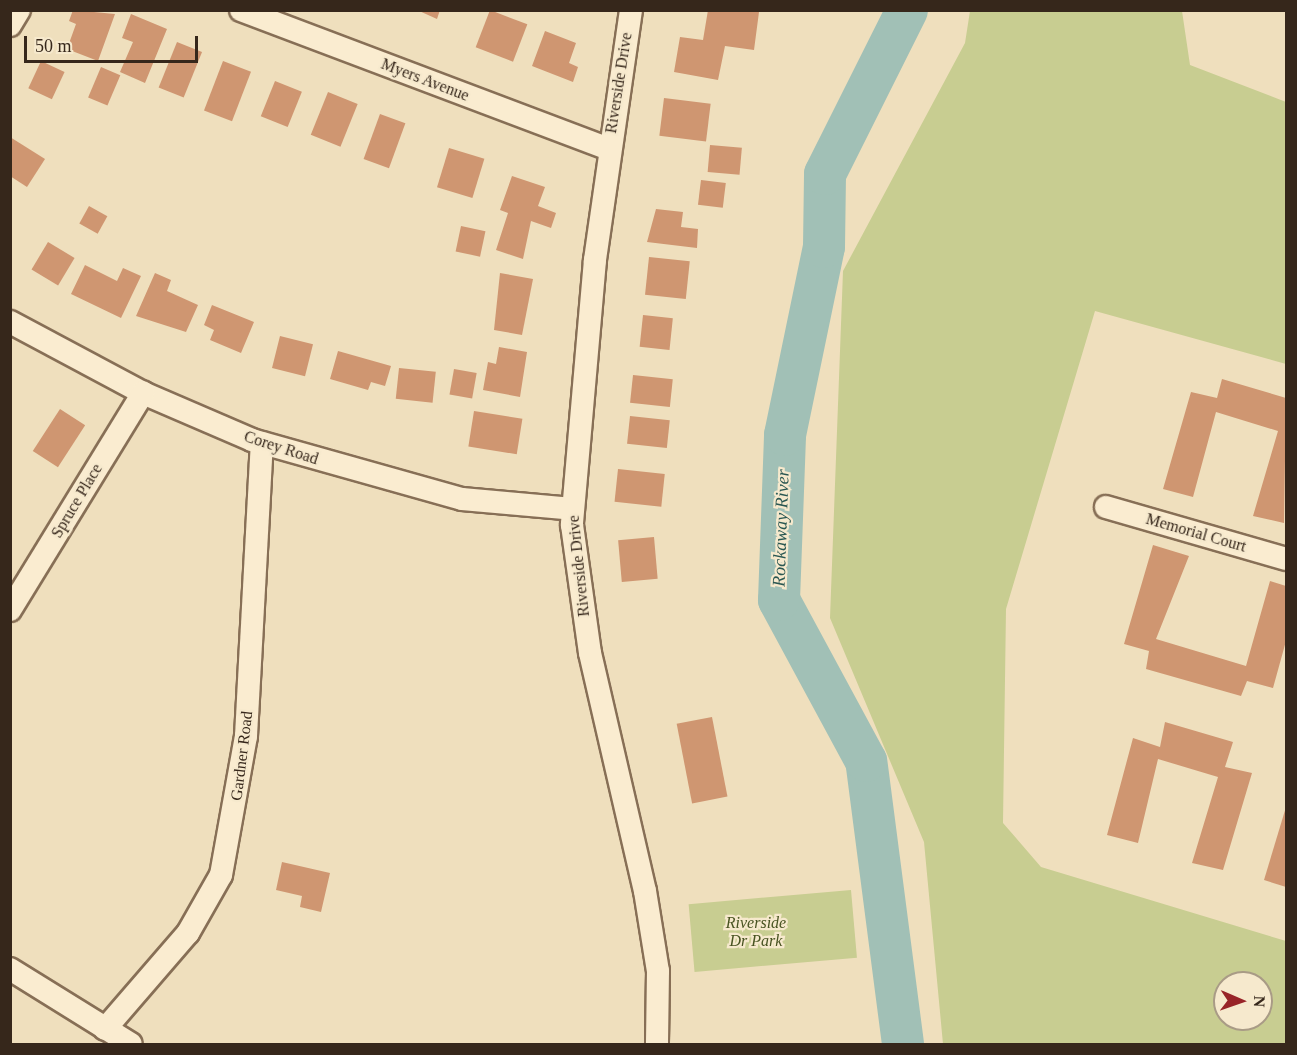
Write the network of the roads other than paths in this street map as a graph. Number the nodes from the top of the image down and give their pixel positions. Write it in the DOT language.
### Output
graph roads {
  1 [pos="19,10"];
  2 [pos="241,10"];
  3 [pos="631,10"];
  4 [pos="10,25"];
  5 [pos="609,149"];
  6 [pos="10,322"];
  7 [pos="143,393"];
  8 [pos="262,443"];
  9 [pos="1106,507"];
  10 [pos="573,509"];
  11 [pos="1287,559"];
  12 [pos="10,610"];
  13 [pos="10,969"];
  14 [pos="105,1029"];
  15 [pos="131,1044"];
  16 [pos="657,1044"];
  1 -- 4 [label="street"];
  2 -- 5 [label="street, Myers Avenue"];
  3 -- 5 [label="street, Riverside Drive"];
  5 -- 10 [label="street, Riverside Drive"];
  6 -- 7 [label="street, Corey Road"];
  7 -- 8 [label="street, Corey Road"];
  7 -- 12 [label="street, Spruce Place"];
  8 -- 10 [label="street, Corey Road"];
  8 -- 14 [label="street, Gardner Road"];
  9 -- 11 [label="street, Memorial Court"];
  10 -- 16 [label="street, Riverside Drive"];
  13 -- 14 [label="street"];
  14 -- 15 [label="street"];
}
